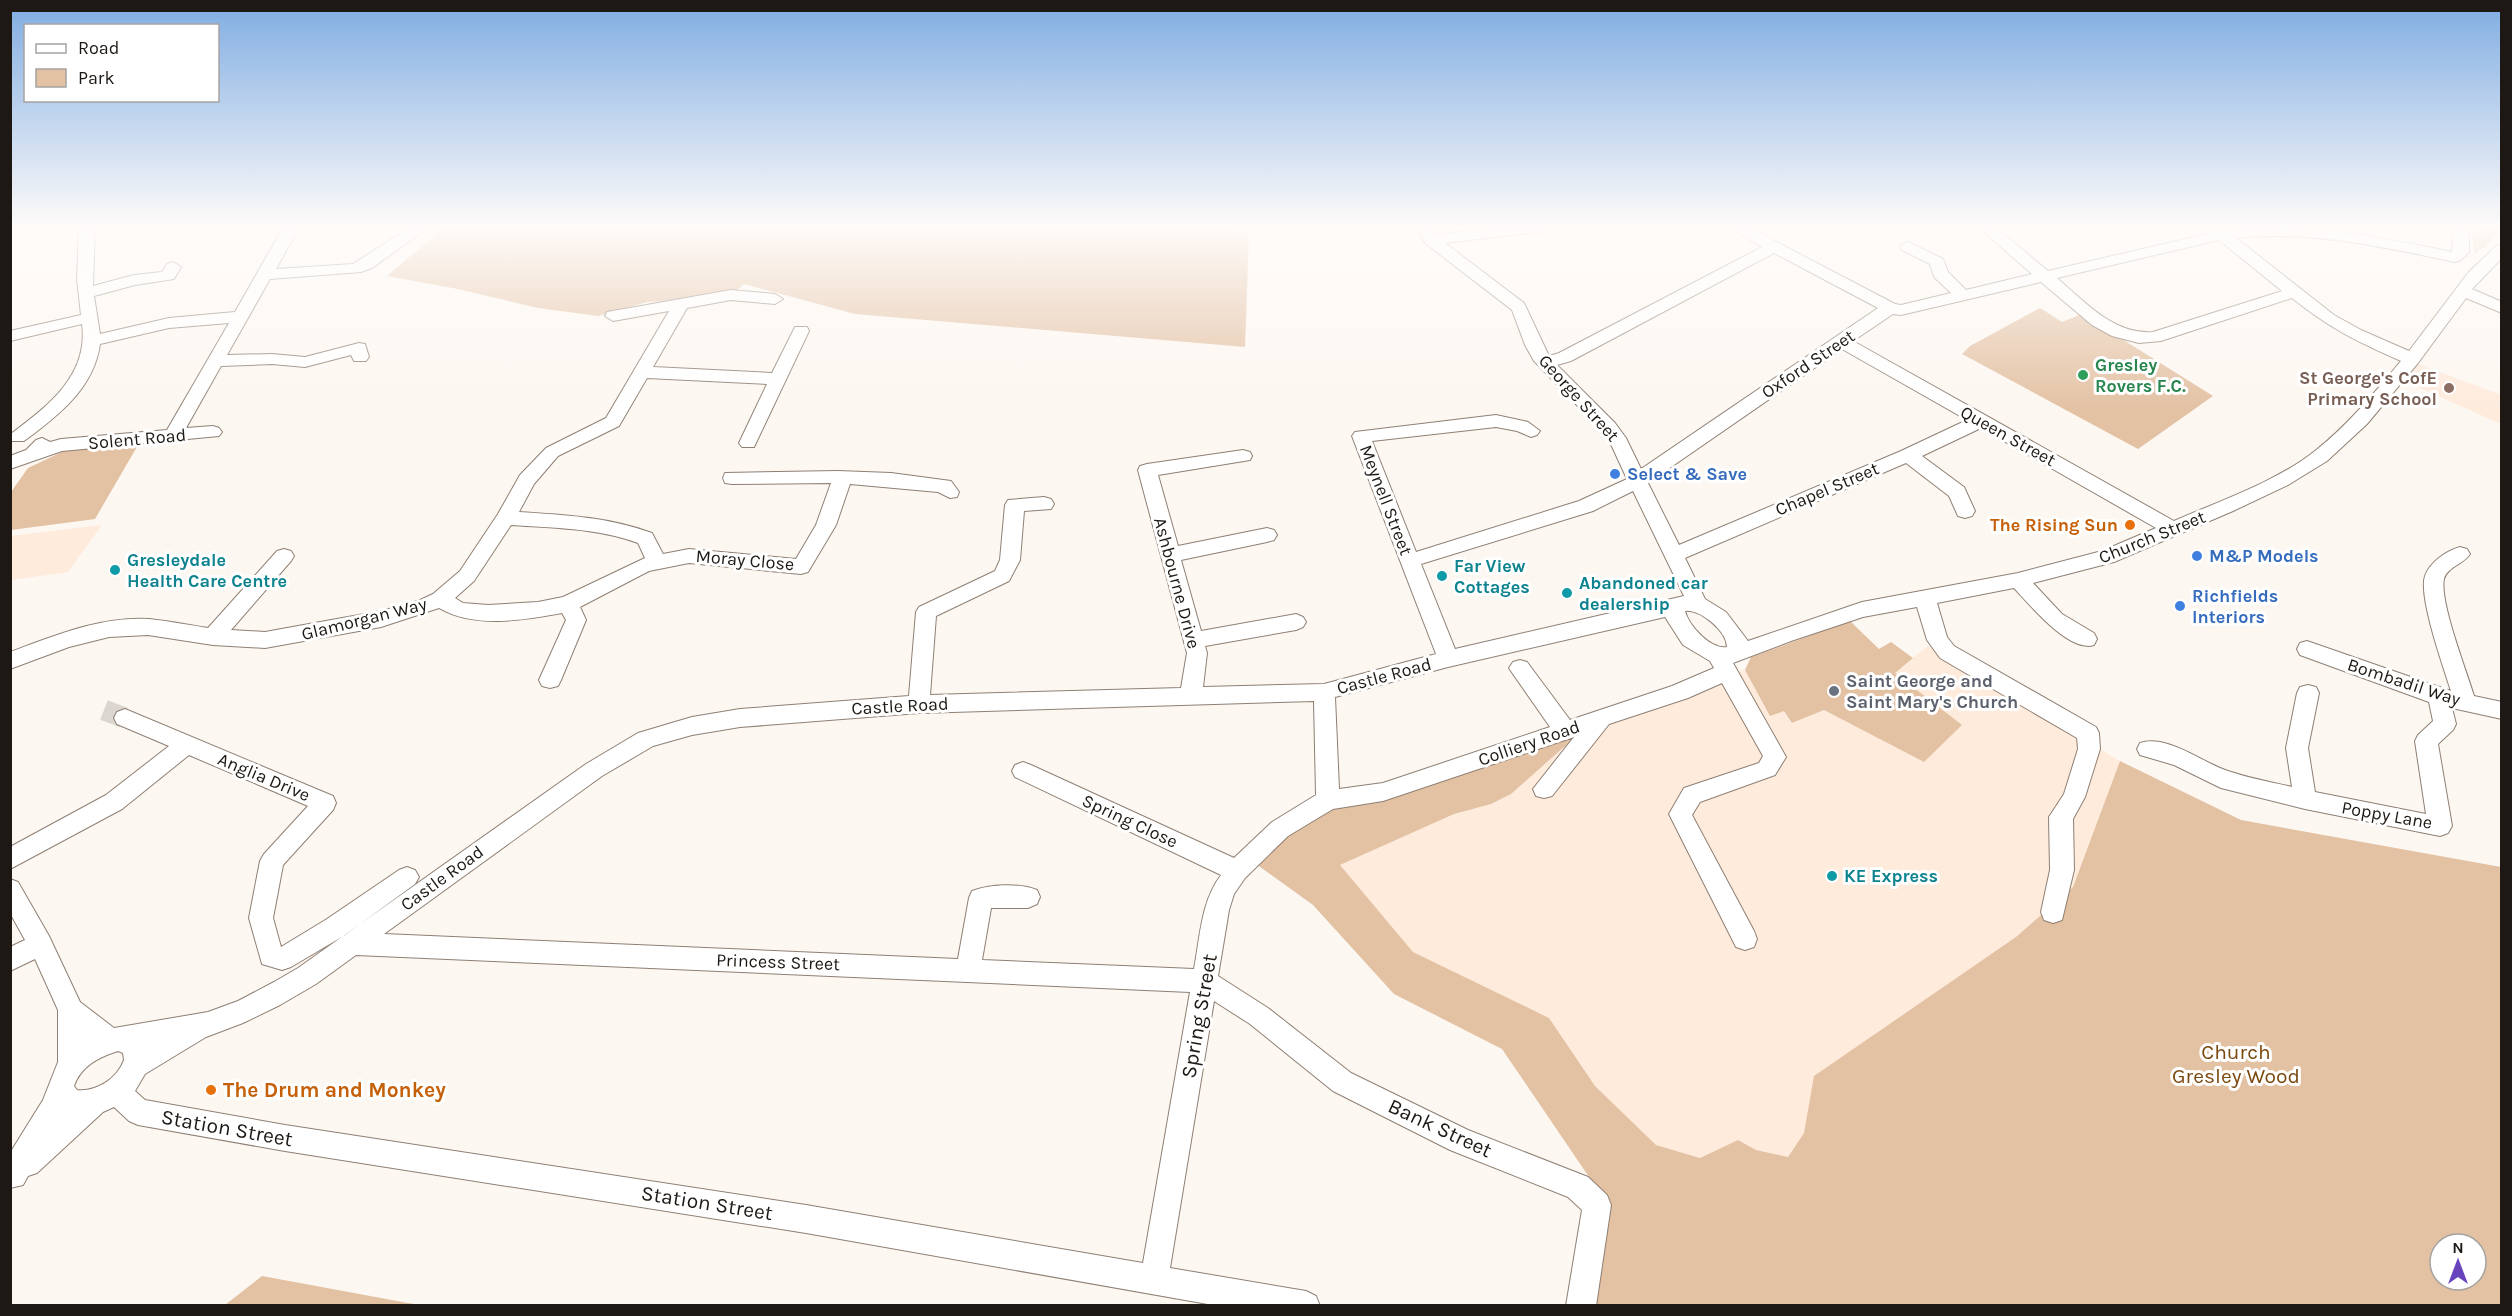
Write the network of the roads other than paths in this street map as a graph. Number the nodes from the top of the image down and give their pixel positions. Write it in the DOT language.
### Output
graph roads {
  1 [pos="86,287"];
  2 [pos="107,287"];
  3 [pos="257,287"];
  4 [pos="1496,287"];
  5 [pos="1697,287"];
  6 [pos="1851,287"];
  7 [pos="1954,287"];
  8 [pos="1990,287"];
  9 [pos="2059,287"];
  10 [pos="2289,287"];
  11 [pos="2466,287"];
  12 [pos="2463,291"];
  13 [pos="2295,292"];
  14 [pos="86,293"];
  15 [pos="1961,294"];
  16 [pos="775,298"];
  17 [pos="681,304"];
  18 [pos="2502,308"];
  19 [pos="1890,309"];
  20 [pos="613,316"];
  21 [pos="240,317"];
  22 [pos="88,318"];
  23 [pos="801,331"];
  24 [pos="10,336"];
  25 [pos="92,341"];
  26 [pos="1842,342"];
  27 [pos="360,357"];
  28 [pos="2412,359"];
  29 [pos="216,361"];
  30 [pos="1545,363"];
  31 [pos="642,372"];
  32 [pos="778,379"];
  33 [pos="1981,421"];
  34 [pos="1532,431"];
  35 [pos="213,432"];
  36 [pos="173,436"];
  37 [pos="14,438"];
  38 [pos="748,443"];
  39 [pos="32,445"];
  40 [pos="1908,455"];
  41 [pos="1243,456"];
  42 [pos="10,473"];
  43 [pos="732,478"];
  44 [pos="842,479"];
  45 [pos="1639,480"];
  46 [pos="950,492"];
  47 [pos="1044,504"];
  48 [pos="1965,511"];
  49 [pos="506,518"];
  50 [pos="2173,529"];
  51 [pos="1268,535"];
  52 [pos="2460,554"];
  53 [pos="1169,555"];
  54 [pos="1673,555"];
  55 [pos="284,556"];
  56 [pos="657,561"];
  57 [pos="1409,561"];
  58 [pos="2018,580"];
  59 [pos="1926,598"];
  60 [pos="440,599"];
  61 [pos="568,604"];
  62 [pos="1685,604"];
  63 [pos="1296,622"];
  64 [pos="1732,633"];
  65 [pos="213,637"];
  66 [pos="2087,639"];
  67 [pos="1193,640"];
  68 [pos="1763,644"];
  69 [pos="2307,649"];
  70 [pos="1448,659"];
  71 [pos="1724,661"];
  72 [pos="10,662"];
  73 [pos="1520,668"];
  74 [pos="550,680"];
  75 [pos="1324,692"];
  76 [pos="2307,693"];
  77 [pos="1191,696"];
  78 [pos="2439,697"];
  79 [pos="2465,703"];
  80 [pos="919,704"];
  81 [pos="2502,711"];
  82 [pos="125,718"];
  83 [pos="1602,718"];
  84 [pos="1565,731"];
  85 [pos="187,744"];
  86 [pos="2148,749"];
  87 [pos="1023,771"];
  88 [pos="1544,789"];
  89 [pos="1328,800"];
  90 [pos="2305,800"];
  91 [pos="10,859"];
  92 [pos="1237,871"];
  93 [pos="407,877"];
  94 [pos="10,889"];
  95 [pos="1028,897"];
  96 [pos="2053,912"];
  97 [pos="1745,939"];
  98 [pos="40,944"];
  99 [pos="351,944"];
  100 [pos="10,960"];
  101 [pos="968,970"];
  102 [pos="1205,981"];
  103 [pos="71,1010"];
  104 [pos="204,1025"];
  105 [pos="115,1040"];
  106 [pos="137,1065"];
  107 [pos="66,1077"];
  108 [pos="105,1097"];
  109 [pos="12,1177"];
  110 [pos="1154,1280"];
  111 [pos="1306,1305"];
  112 [pos="1581,1305"];
  1 -- 14 [label="street"];
  2 -- 14 [label="street"];
  3 -- 21 [label="street"];
  4 -- 30 [label="street, George Street"];
  5 -- 30 [label="street"];
  6 -- 19 [label="street"];
  7 -- 15 [label="street"];
  8 -- 15 [label="street, Oxford Street"];
  9 -- 13 [label="street"];
  10 -- 13 [label="street"];
  11 -- 12 [label="street, Church Street"];
  12 -- 18 [label="street"];
  12 -- 28 [label="street, Church Street"];
  13 -- 28 [label="street"];
  14 -- 22 [label="street"];
  15 -- 19 [label="street, Oxford Street"];
  16 -- 17 [label="street"];
  17 -- 20 [label="street"];
  17 -- 31 [label="street, Glamorgan Way"];
  19 -- 26 [label="street, Oxford Street"];
  21 -- 25 [label="street"];
  21 -- 29 [label="street"];
  22 -- 24 [label="street"];
  22 -- 25 [label="street"];
  23 -- 32 [label="street"];
  25 -- 39 [label="street"];
  26 -- 33 [label="street, Queen Street"];
  26 -- 45 [label="street, Oxford Street"];
  27 -- 29 [label="street"];
  28 -- 50 [label="street, Church Street"];
  29 -- 36 [label="street"];
  30 -- 45 [label="street, George Street"];
  31 -- 32 [label="street"];
  31 -- 49 [label="street, Glamorgan Way"];
  32 -- 38 [label="street"];
  33 -- 40 [label="street, Chapel Street"];
  33 -- 50 [label="street, Queen Street"];
  34 -- 57 [label="street, Meynell Street"];
  35 -- 36 [label="street, Solent Road"];
  36 -- 39 [label="street, Solent Road"];
  37 -- 39 [label="street"];
  39 -- 42 [label="street"];
  40 -- 48 [label="street"];
  40 -- 54 [label="street, Chapel Street"];
  41 -- 53 [label="street, Ashbourne Drive"];
  43 -- 44 [label="street"];
  44 -- 46 [label="street"];
  44 -- 56 [label="street, Moray Close"];
  45 -- 54 [label="street, George Street"];
  45 -- 57 [label="street, Oxford Street"];
  47 -- 80 [label="street"];
  49 -- 56 [label="street"];
  49 -- 60 [label="street, Glamorgan Way"];
  50 -- 58 [label="street, Church Street"];
  51 -- 53 [label="street"];
  52 -- 79 [label="street"];
  53 -- 67 [label="street, Ashbourne Drive"];
  54 -- 62 [label="street, George Street"];
  55 -- 65 [label="street"];
  56 -- 61 [label="street, Moray Close"];
  57 -- 70 [label="street, Meynell Street"];
  58 -- 59 [label="street, Church Street"];
  58 -- 66 [label="street"];
  59 -- 68 [label="street, Church Street"];
  59 -- 96 [label="street"];
  60 -- 61 [label="street, Moray Close"];
  60 -- 65 [label="street, Glamorgan Way"];
  61 -- 74 [label="street"];
  62 -- 64 [label="street"];
  62 -- 70 [label="street, Castle Road"];
  62 -- 71 [label="street, George Street"];
  63 -- 67 [label="street"];
  64 -- 68 [label="street"];
  64 -- 71 [label="street"];
  65 -- 72 [label="street, Glamorgan Way"];
  67 -- 77 [label="street, Ashbourne Drive"];
  68 -- 71 [label="street, Church Street"];
  69 -- 78 [label="street, Bombadil Way"];
  70 -- 75 [label="street, Castle Road"];
  71 -- 83 [label="street, Colliery Road"];
  71 -- 97 [label="street"];
  73 -- 84 [label="street"];
  75 -- 77 [label="street, Castle Road"];
  75 -- 89 [label="street"];
  76 -- 90 [label="street"];
  77 -- 80 [label="street, Castle Road"];
  78 -- 79 [label="street, Bombadil Way"];
  78 -- 90 [label="street, Poppy Lane"];
  79 -- 81 [label="street, Bombadil Way"];
  80 -- 99 [label="street, Castle Road"];
  82 -- 85 [label="street"];
  83 -- 84 [label="street, Colliery Road"];
  83 -- 88 [label="street"];
  84 -- 89 [label="street, Colliery Road"];
  85 -- 91 [label="street"];
  85 -- 93 [label="street, Anglia Drive"];
  86 -- 90 [label="street, Poppy Lane"];
  87 -- 92 [label="street, Spring Close"];
  89 -- 92 [label="street, Spring Street"];
  92 -- 102 [label="street, Spring Street"];
  94 -- 98 [label="street"];
  95 -- 101 [label="street"];
  98 -- 100 [label="street"];
  98 -- 103 [label="street"];
  99 -- 101 [label="street, Princess Street"];
  99 -- 104 [label="street, Castle Road"];
  101 -- 102 [label="street, Princess Street"];
  102 -- 110 [label="street, Spring Street"];
  102 -- 112 [label="street, Bank Street"];
  103 -- 105 [label="street"];
  103 -- 107 [label="street"];
  104 -- 105 [label="street, Castle Road"];
  104 -- 106 [label="street, Castle Road"];
  105 -- 106 [label="street"];
  105 -- 107 [label="street, Castle Road"];
  106 -- 108 [label="street"];
  107 -- 108 [label="street"];
  107 -- 109 [label="street"];
  108 -- 109 [label="street"];
  108 -- 110 [label="street, Station Street"];
  110 -- 111 [label="street, Station Street"];
}
